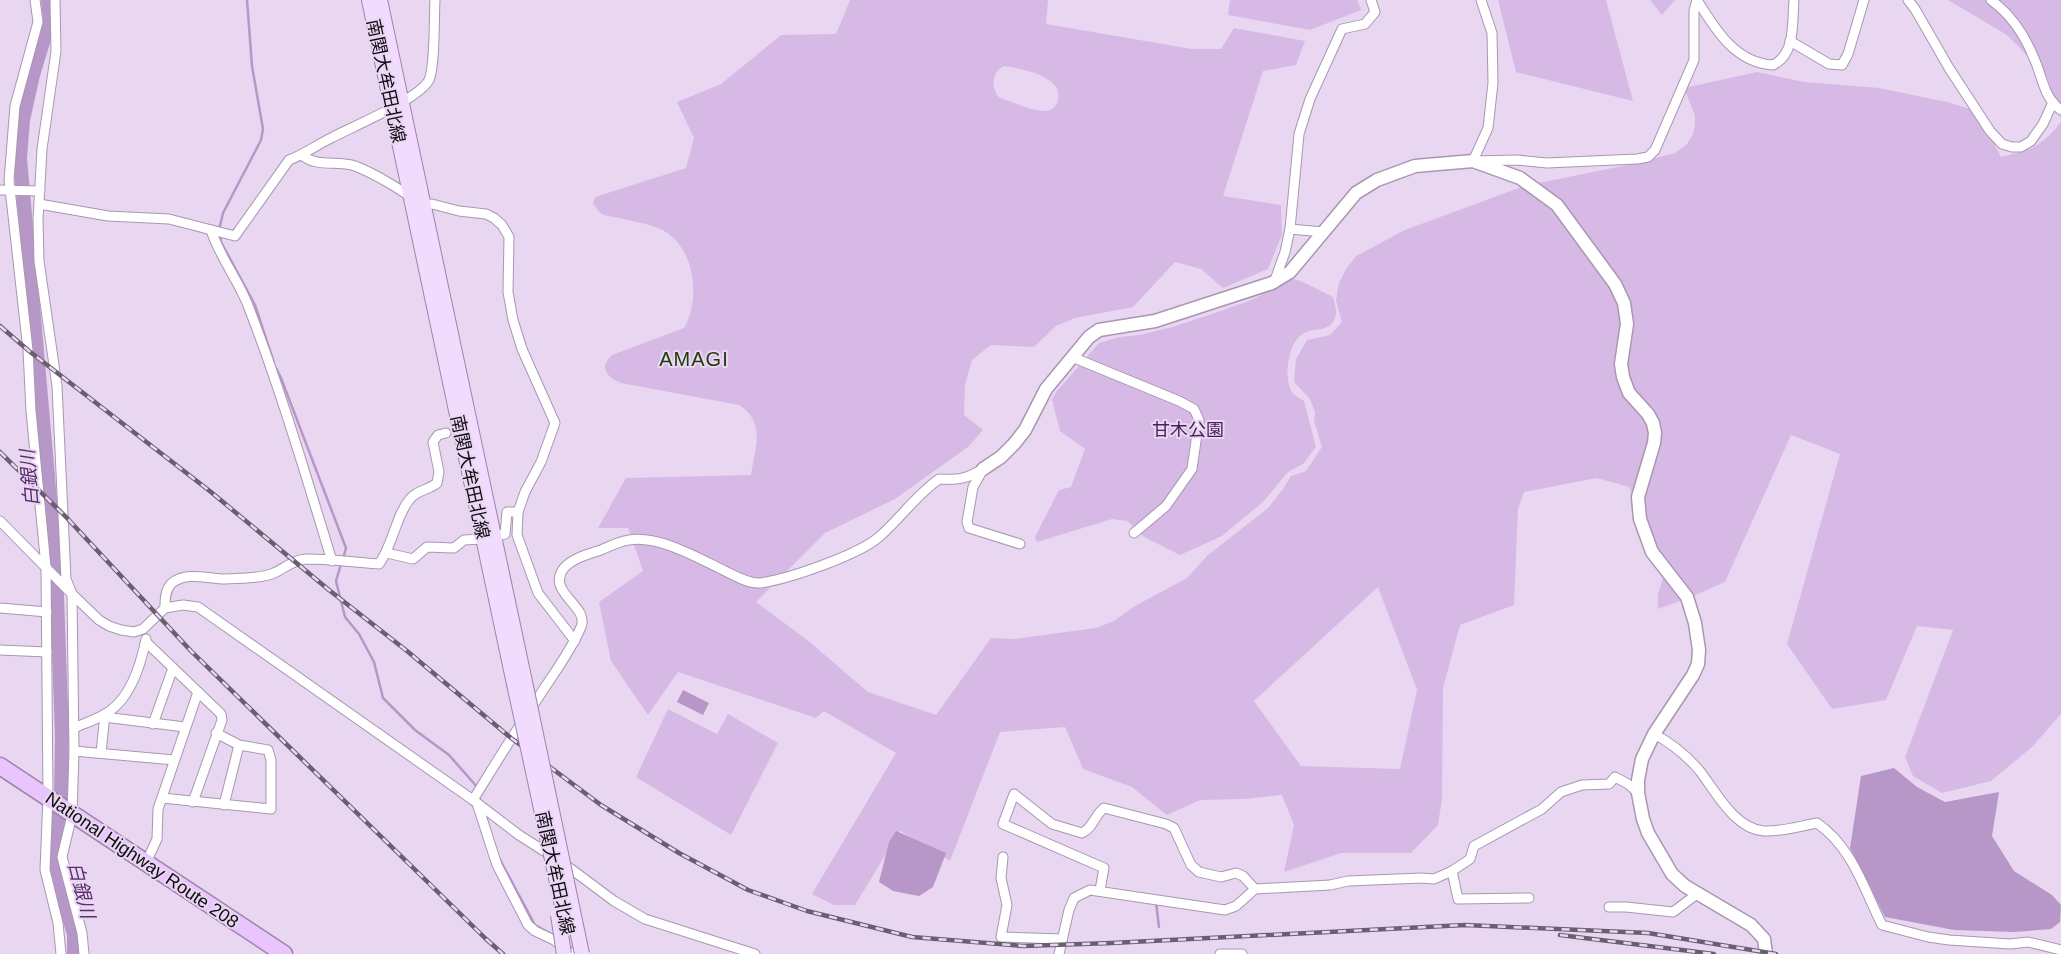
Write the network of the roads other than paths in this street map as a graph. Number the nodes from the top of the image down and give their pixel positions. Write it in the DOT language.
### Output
graph roads {
  1 [pos="35,0"];
  2 [pos="55,0"];
  3 [pos="369,0"];
  4 [pos="380,0"];
  5 [pos="435,0"];
  6 [pos="1371,0"];
  7 [pos="1481,0"];
  8 [pos="1697,0"];
  9 [pos="1794,0"];
  10 [pos="1864,0"];
  11 [pos="1908,0"];
  12 [pos="1991,0"];
  13 [pos="1790,41"];
  14 [pos="2053,102"];
  15 [pos="397,105"];
  16 [pos="2061,110"];
  17 [pos="302,155"];
  18 [pos="1474,161"];
  19 [pos="0,190"];
  20 [pos="12,190"];
  21 [pos="36,190"];
  22 [pos="410,196"];
  23 [pos="39,204"];
  24 [pos="423,206"];
  25 [pos="1290,229"];
  26 [pos="210,230"];
  27 [pos="1323,232"];
  28 [pos="1275,280"];
  29 [pos="1072,358"];
  30 [pos="446,433"];
  31 [pos="983,469"];
  32 [pos="518,512"];
  33 [pos="0,522"];
  34 [pos="1134,533"];
  35 [pos="488,538"];
  36 [pos="1020,544"];
  37 [pos="387,553"];
  38 [pos="332,560"];
  39 [pos="47,570"];
  40 [pos="69,592"];
  41 [pos="0,608"];
  42 [pos="165,608"];
  43 [pos="47,612"];
  44 [pos="144,629"];
  45 [pos="575,641"];
  46 [pos="146,642"];
  47 [pos="0,650"];
  48 [pos="47,652"];
  49 [pos="173,668"];
  50 [pos="519,681"];
  51 [pos="198,692"];
  52 [pos="104,716"];
  53 [pos="153,724"];
  54 [pos="185,727"];
  55 [pos="74,728"];
  56 [pos="216,733"];
  57 [pos="1654,734"];
  58 [pos="239,745"];
  59 [pos="74,751"];
  60 [pos="101,754"];
  61 [pos="174,760"];
  62 [pos="0,766"];
  63 [pos="1638,793"];
  64 [pos="48,797"];
  65 [pos="162,798"];
  66 [pos="475,801"];
  67 [pos="193,802"];
  68 [pos="224,805"];
  69 [pos="72,816"];
  70 [pos="1003,857"];
  71 [pos="146,863"];
  72 [pos="1452,871"];
  73 [pos="556,881"];
  74 [pos="1255,889"];
  75 [pos="1100,890"];
  76 [pos="1697,894"];
  77 [pos="1529,898"];
  78 [pos="1609,907"];
  79 [pos="1062,939"];
  80 [pos="2061,950"];
  81 [pos="61,954"];
  82 [pos="84,954"];
  83 [pos="284,954"];
  84 [pos="564,954"];
  85 [pos="572,954"];
  86 [pos="583,954"];
  87 [pos="755,954"];
  88 [pos="1059,954"];
  89 [pos="1220,954"];
  90 [pos="1242,954"];
  91 [pos="1766,954"];
  1 -- 20 [label="street"];
  2 -- 21 [label="street"];
  3 -- 15 [label="main road, 南関大牟田北線"];
  4 -- 15 [label="main road, 南関大牟田北線"];
  5 -- 15 [label="street"];
  6 -- 25 [label="street"];
  7 -- 18 [label="street"];
  8 -- 13 [label="street"];
  8 -- 18 [label="street"];
  9 -- 13 [label="street"];
  10 -- 13 [label="street"];
  11 -- 14 [label="street"];
  12 -- 14 [label="street"];
  14 -- 16 [label="street"];
  15 -- 17 [label="street"];
  15 -- 22 [label="main road, 南関大牟田北線"];
  15 -- 24 [label="main road, 南関大牟田北線"];
  17 -- 22 [label="street"];
  17 -- 26 [label="street"];
  18 -- 27 [label="street"];
  18 -- 57 [label="street"];
  19 -- 20 [label="street"];
  20 -- 21 [label="street"];
  20 -- 39 [label="street"];
  21 -- 23 [label="street"];
  22 -- 24 [label="street"];
  22 -- 35 [label="main road, 南関大牟田北線"];
  23 -- 26 [label="street"];
  23 -- 40 [label="street"];
  24 -- 32 [label="street"];
  24 -- 35 [label="main road, 南関大牟田北線"];
  25 -- 27 [label="street"];
  25 -- 28 [label="street"];
  26 -- 38 [label="street"];
  27 -- 28 [label="street"];
  28 -- 29 [label="street"];
  29 -- 31 [label="street"];
  29 -- 34 [label="street"];
  30 -- 37 [label="street"];
  31 -- 36 [label="street"];
  31 -- 45 [label="street"];
  32 -- 35 [label="street"];
  32 -- 45 [label="street"];
  33 -- 39 [label="street"];
  35 -- 37 [label="street"];
  35 -- 50 [label="main road, 南関大牟田北線"];
  37 -- 38 [label="street"];
  38 -- 42 [label="street"];
  39 -- 40 [label="street"];
  39 -- 43 [label="street"];
  40 -- 44 [label="street"];
  40 -- 55 [label="street"];
  41 -- 43 [label="street"];
  42 -- 44 [label="street"];
  42 -- 66 [label="street"];
  43 -- 48 [label="street"];
  44 -- 46 [label="street"];
  45 -- 66 [label="street"];
  46 -- 49 [label="street"];
  46 -- 52 [label="street"];
  47 -- 48 [label="street"];
  48 -- 64 [label="street"];
  49 -- 51 [label="street"];
  49 -- 53 [label="street"];
  50 -- 73 [label="main road, 南関大牟田北線, bridge"];
  50 -- 86 [label="main road, 南関大牟田北線, bridge"];
  51 -- 54 [label="street"];
  51 -- 56 [label="street"];
  52 -- 53 [label="street"];
  52 -- 55 [label="street"];
  52 -- 60 [label="street"];
  53 -- 54 [label="street"];
  54 -- 61 [label="street"];
  55 -- 59 [label="street"];
  56 -- 58 [label="street"];
  56 -- 67 [label="street"];
  57 -- 63 [label="street"];
  57 -- 80 [label="street"];
  58 -- 68 [label="street"];
  58 -- 68 [label="street"];
  59 -- 60 [label="street"];
  59 -- 69 [label="street"];
  60 -- 61 [label="street"];
  61 -- 65 [label="street"];
  62 -- 64 [label="highway, National Highway Route 208"];
  63 -- 72 [label="street"];
  63 -- 76 [label="street"];
  64 -- 69 [label="highway, National Highway Route 208"];
  64 -- 81 [label="street"];
  65 -- 67 [label="street"];
  65 -- 71 [label="street"];
  66 -- 85 [label="street"];
  66 -- 87 [label="street"];
  67 -- 68 [label="street"];
  69 -- 71 [label="highway, National Highway Route 208"];
  69 -- 82 [label="street"];
  70 -- 79 [label="street"];
  71 -- 83 [label="highway, National Highway Route 208"];
  72 -- 74 [label="street"];
  72 -- 77 [label="street"];
  73 -- 84 [label="main road, bridge"];
  73 -- 85 [label="main road, 南関大牟田北線, bridge"];
  74 -- 75 [label="street"];
  74 -- 75 [label="street"];
  75 -- 79 [label="street"];
  76 -- 78 [label="street"];
  76 -- 91 [label="street"];
  79 -- 88 [label="street"];
  89 -- 90 [label="street"];
}
